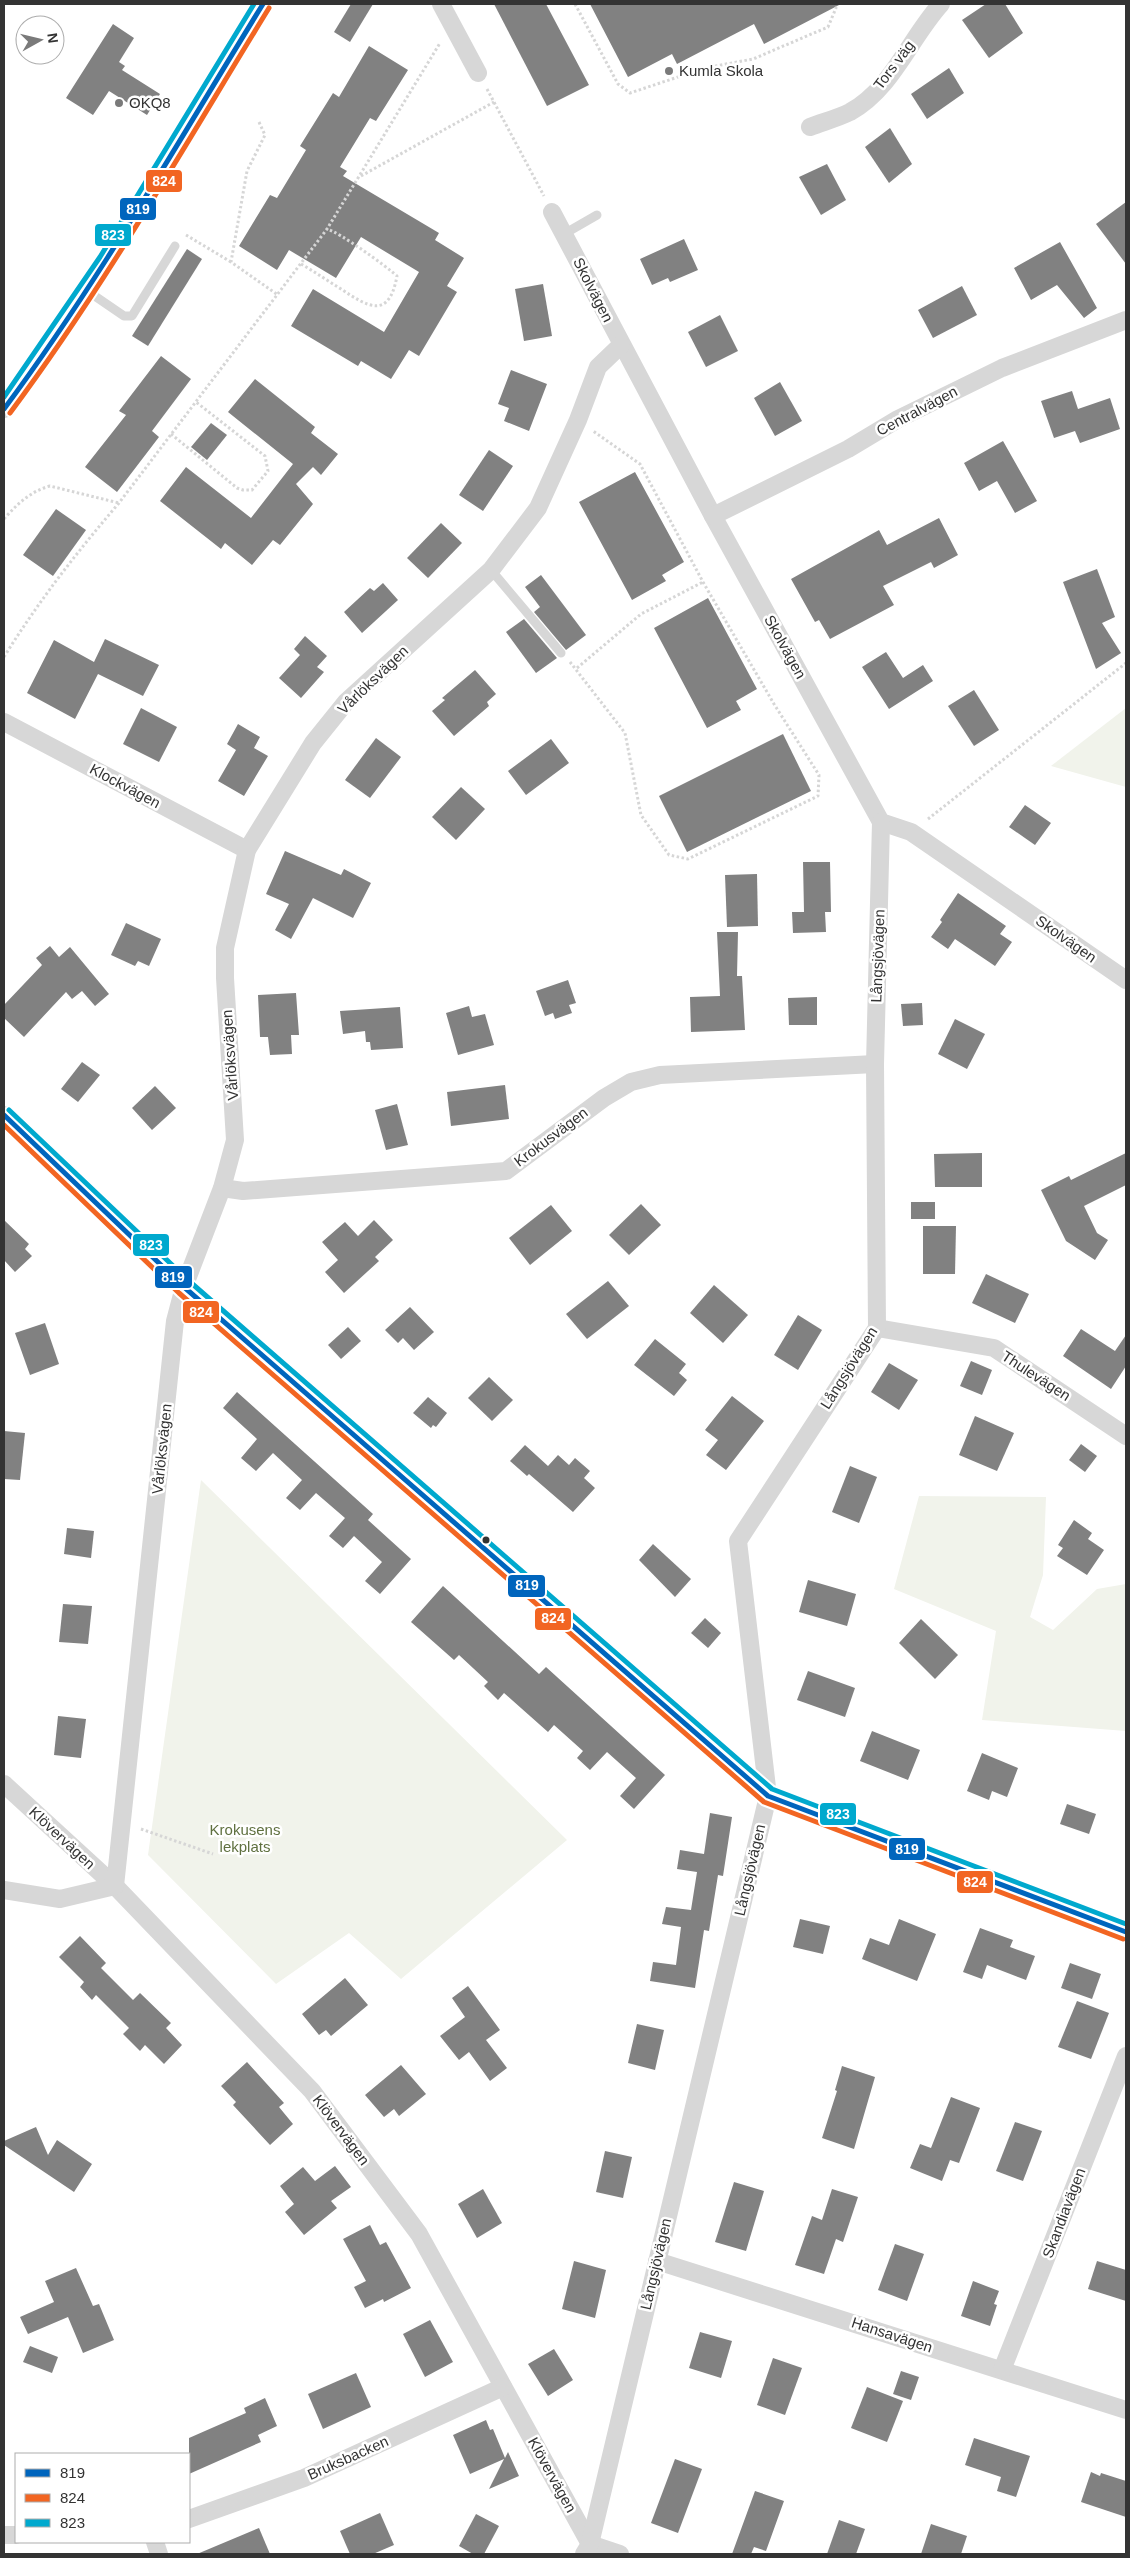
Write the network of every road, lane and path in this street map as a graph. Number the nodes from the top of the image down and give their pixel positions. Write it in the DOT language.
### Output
graph roads {
  1 [pos="263,4"];
  2 [pos="441,4"];
  3 [pos="575,4"];
  4 [pos="834,4"];
  5 [pos="942,4"];
  6 [pos="452,24"];
  7 [pos="478,73"];
  8 [pos="494,102"];
  9 [pos="259,122"];
  10 [pos="810,127"];
  11 [pos="359,177"];
  12 [pos="552,212"];
  13 [pos="597,215"];
  14 [pos="327,229"];
  15 [pos="564,234"];
  16 [pos="175,246"];
  17 [pos="231,262"];
  18 [pos="301,264"];
  19 [pos="86,290"];
  20 [pos="278,295"];
  21 [pos="1126,320"];
  22 [pos="621,345"];
  23 [pos="196,402"];
  24 [pos="4,409"];
  25 [pos="578,420"];
  26 [pos="171,434"];
  27 [pos="119,503"];
  28 [pos="713,516"];
  29 [pos="4,520"];
  30 [pos="492,570"];
  31 [pos="703,582"];
  32 [pos="561,653"];
  33 [pos="4,657"];
  34 [pos="1126,664"];
  35 [pos="576,668"];
  36 [pos="4,722"];
  37 [pos="881,822"];
  38 [pos="911,832"];
  39 [pos="247,850"];
  40 [pos="1126,980"];
  41 [pos="874,1064"];
  42 [pos="4,1114"];
  43 [pos="222,1188"];
  44 [pos="184,1287"];
  45 [pos="877,1328"];
  46 [pos="1126,1436"];
  47 [pos="4,1784"];
  48 [pos="768,1796"];
  49 [pos="122,1822"];
  50 [pos="213,1854"];
  51 [pos="115,1886"];
  52 [pos="4,1890"];
  53 [pos="1126,1932"];
  54 [pos="1126,2056"];
  55 [pos="657,2261"];
  56 [pos="1002,2370"];
  57 [pos="503,2387"];
  58 [pos="1126,2410"];
  59 [pos="190,2519"];
  60 [pos="587,2549"];
  61 [pos="620,2554"];
  1 -- 19 [label="street"];
  2 -- 6 [label="street"];
  3 -- 4 [label="path"];
  5 -- 10 [label="street, Tors väg"];
  6 -- 7 [label="street"];
  6 -- 11 [label="path"];
  7 -- 8 [label="path"];
  8 -- 11 [label="path"];
  8 -- 12 [label="path"];
  9 -- 17 [label="path"];
  11 -- 14 [label="path"];
  12 -- 15 [label="street, Skolvägen"];
  13 -- 15 [label="lane"];
  14 -- 18 [label="path"];
  14 -- 18 [label="path"];
  15 -- 22 [label="street, Skolvägen"];
  16 -- 17 [label="path"];
  16 -- 19 [label="lane"];
  17 -- 20 [label="path"];
  18 -- 20 [label="path"];
  19 -- 24 [label="street"];
  20 -- 23 [label="path"];
  21 -- 28 [label="street, Centralvägen"];
  22 -- 25 [label="street, Vårlöksvägen"];
  22 -- 28 [label="street, Skolvägen"];
  23 -- 26 [label="path"];
  23 -- 26 [label="path"];
  25 -- 30 [label="street, Vårlöksvägen"];
  25 -- 31 [label="path"];
  26 -- 27 [label="path"];
  27 -- 29 [label="path"];
  27 -- 33 [label="path"];
  28 -- 37 [label="street, Skolvägen"];
  30 -- 32 [label="lane"];
  30 -- 39 [label="street, Vårlöksvägen"];
  31 -- 35 [label="path"];
  31 -- 35 [label="path"];
  32 -- 35 [label="path"];
  34 -- 38 [label="path"];
  36 -- 39 [label="street, Klockvägen"];
  37 -- 38 [label="street, Skolvägen"];
  37 -- 41 [label="street, Långsjövägen"];
  38 -- 40 [label="street, Skolvägen"];
  39 -- 43 [label="street, Vårlöksvägen"];
  41 -- 43 [label="street, Krokusvägen"];
  41 -- 45 [label="street, Långsjövägen"];
  42 -- 44 [label="street"];
  43 -- 44 [label="street, Vårlöksvägen"];
  44 -- 48 [label="street"];
  44 -- 49 [label="street, Vårlöksvägen"];
  45 -- 46 [label="street, Thulevägen"];
  45 -- 48 [label="street, Långsjövägen"];
  47 -- 51 [label="street, Klövervägen"];
  48 -- 53 [label="street"];
  48 -- 55 [label="street, Långsjövägen"];
  49 -- 50 [label="path"];
  49 -- 51 [label="street, Vårlöksvägen"];
  51 -- 52 [label="street"];
  51 -- 57 [label="street, Klövervägen"];
  54 -- 56 [label="street, Skandiavägen"];
  55 -- 56 [label="street, Hansavägen"];
  55 -- 60 [label="street, Långsjövägen"];
  56 -- 58 [label="street, Hansavägen"];
  57 -- 59 [label="street, Bruksbacken"];
  57 -- 60 [label="street, Klövervägen"];
  60 -- 61 [label="street"];
}
